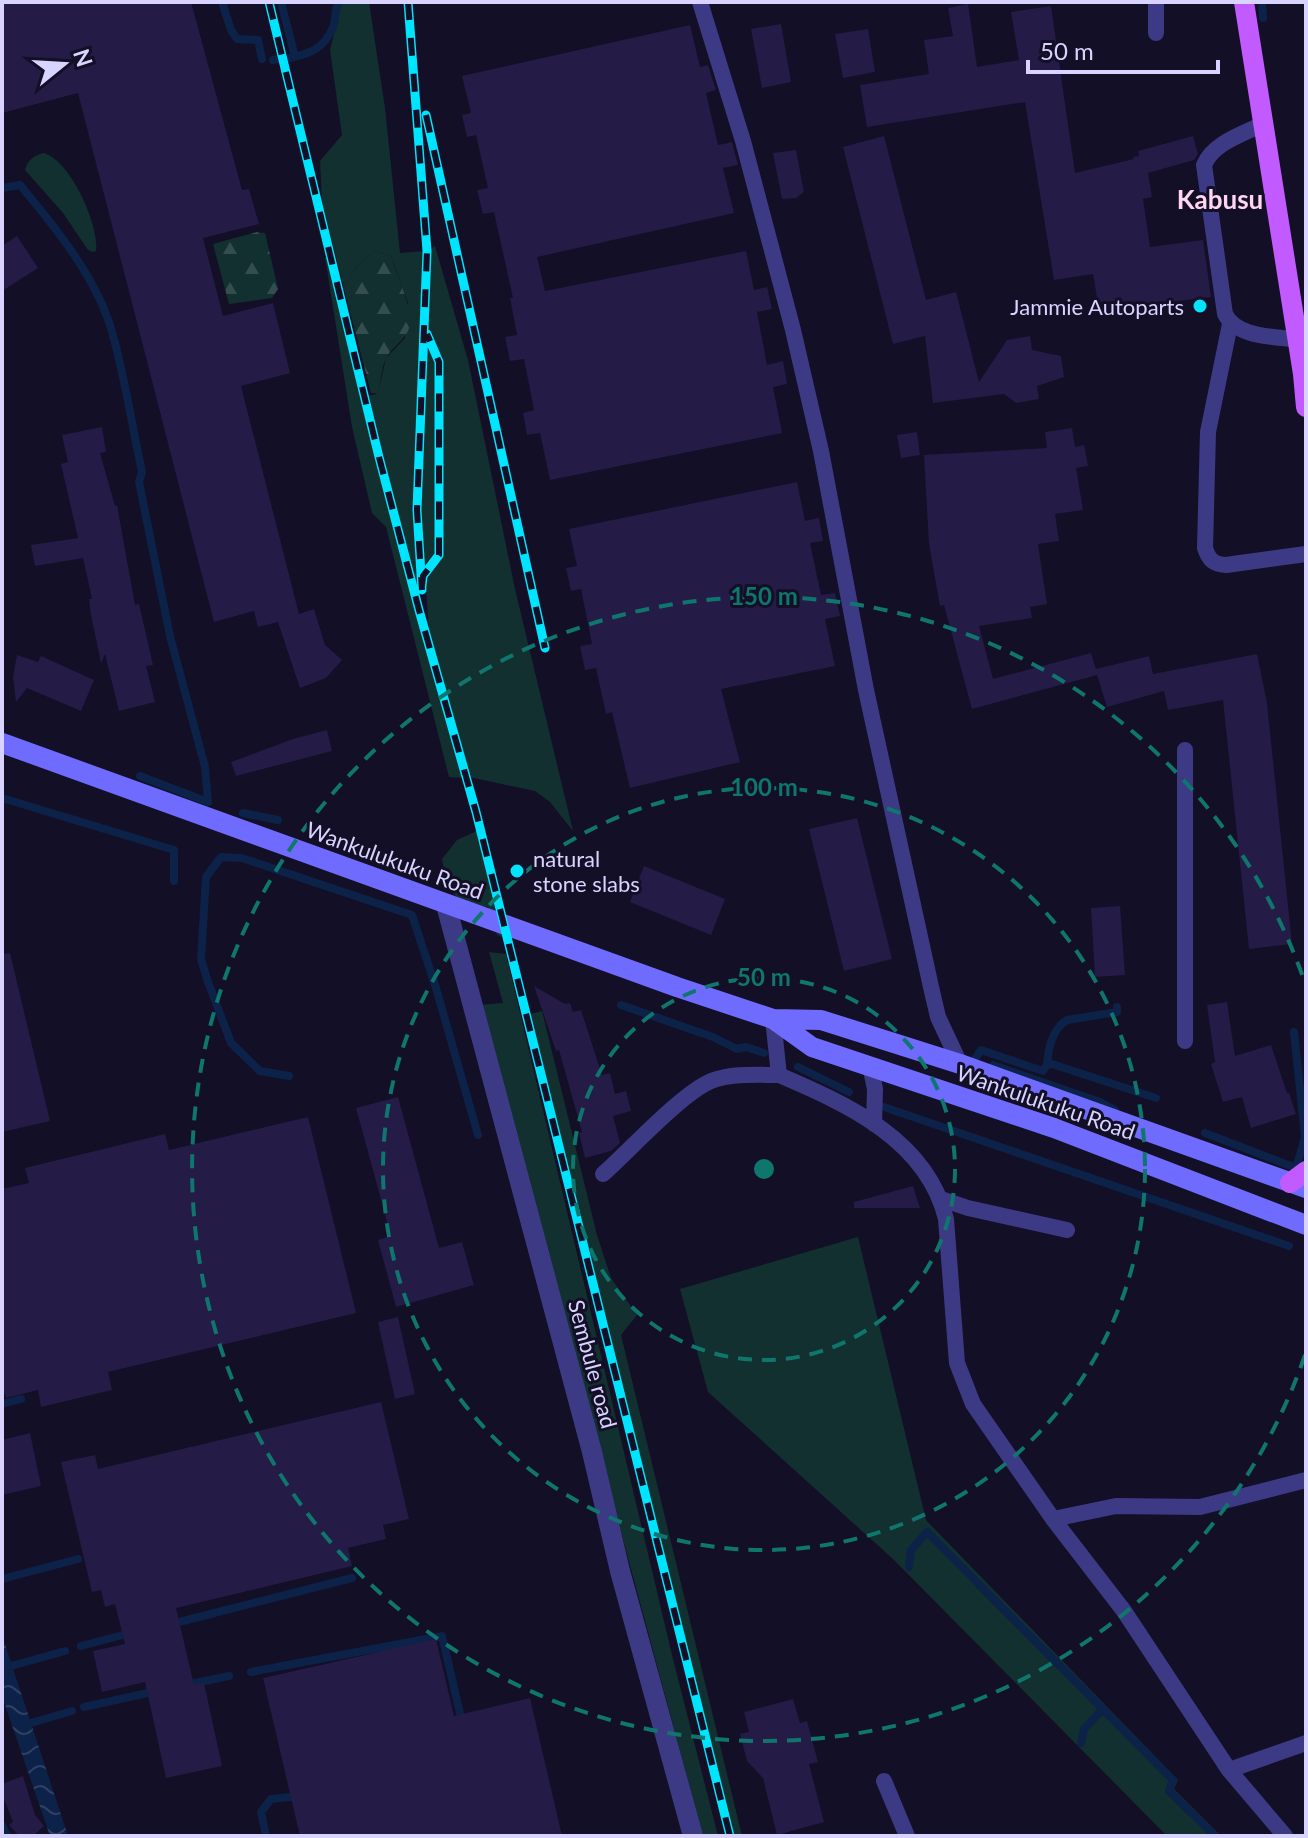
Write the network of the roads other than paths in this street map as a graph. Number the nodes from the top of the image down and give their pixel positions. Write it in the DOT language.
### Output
graph roads {
  1 [pos="700,2"];
  2 [pos="1156,2"];
  3 [pos="1244,2"];
  4 [pos="1156,33"];
  5 [pos="1263,124"];
  6 [pos="1230,324"];
  7 [pos="1298,340"];
  8 [pos="1304,374"];
  9 [pos="1306,407"];
  10 [pos="1306,554"];
  11 [pos="2,743"];
  12 [pos="1185,750"];
  13 [pos="446,905"];
  14 [pos="773,1019"];
  15 [pos="1185,1041"];
  16 [pos="960,1064"];
  17 [pos="870,1065"];
  18 [pos="779,1075"];
  19 [pos="874,1124"];
  20 [pos="603,1174"];
  21 [pos="1301,1181"];
  22 [pos="941,1199"];
  23 [pos="1306,1225"];
  24 [pos="1067,1230"];
  25 [pos="1306,1480"];
  26 [pos="1053,1519"];
  27 [pos="1306,1743"];
  28 [pos="1229,1770"];
  29 [pos="884,1781"];
  30 [pos="693,1836"];
  31 [pos="907,1836"];
  32 [pos="1285,1836"];
  1 -- 16 [label="lane"];
  2 -- 4 [label="lane"];
  3 -- 5 [label="main road"];
  5 -- 6 [label="lane"];
  5 -- 7 [label="main road"];
  6 -- 7 [label="lane"];
  6 -- 10 [label="lane"];
  7 -- 8 [label="main road"];
  8 -- 9 [label="main road"];
  11 -- 13 [label="main road, Wankulukuku Road"];
  12 -- 15 [label="lane"];
  13 -- 14 [label="main road, Wankulukuku Road"];
  13 -- 30 [label="street, Sembule road"];
  14 -- 16 [label="main road, Wankulukuku Road"];
  14 -- 17 [label="main road, Wankulukuku Road"];
  14 -- 18 [label="lane"];
  16 -- 21 [label="main road, Wankulukuku Road"];
  17 -- 19 [label="lane"];
  17 -- 23 [label="main road, Wankulukuku Road"];
  18 -- 19 [label="lane"];
  18 -- 20 [label="lane"];
  19 -- 22 [label="lane"];
  22 -- 24 [label="lane"];
  22 -- 26 [label="lane"];
  25 -- 26 [label="lane"];
  26 -- 28 [label="lane"];
  27 -- 28 [label="lane"];
  28 -- 32 [label="lane"];
  29 -- 31 [label="lane"];
}
